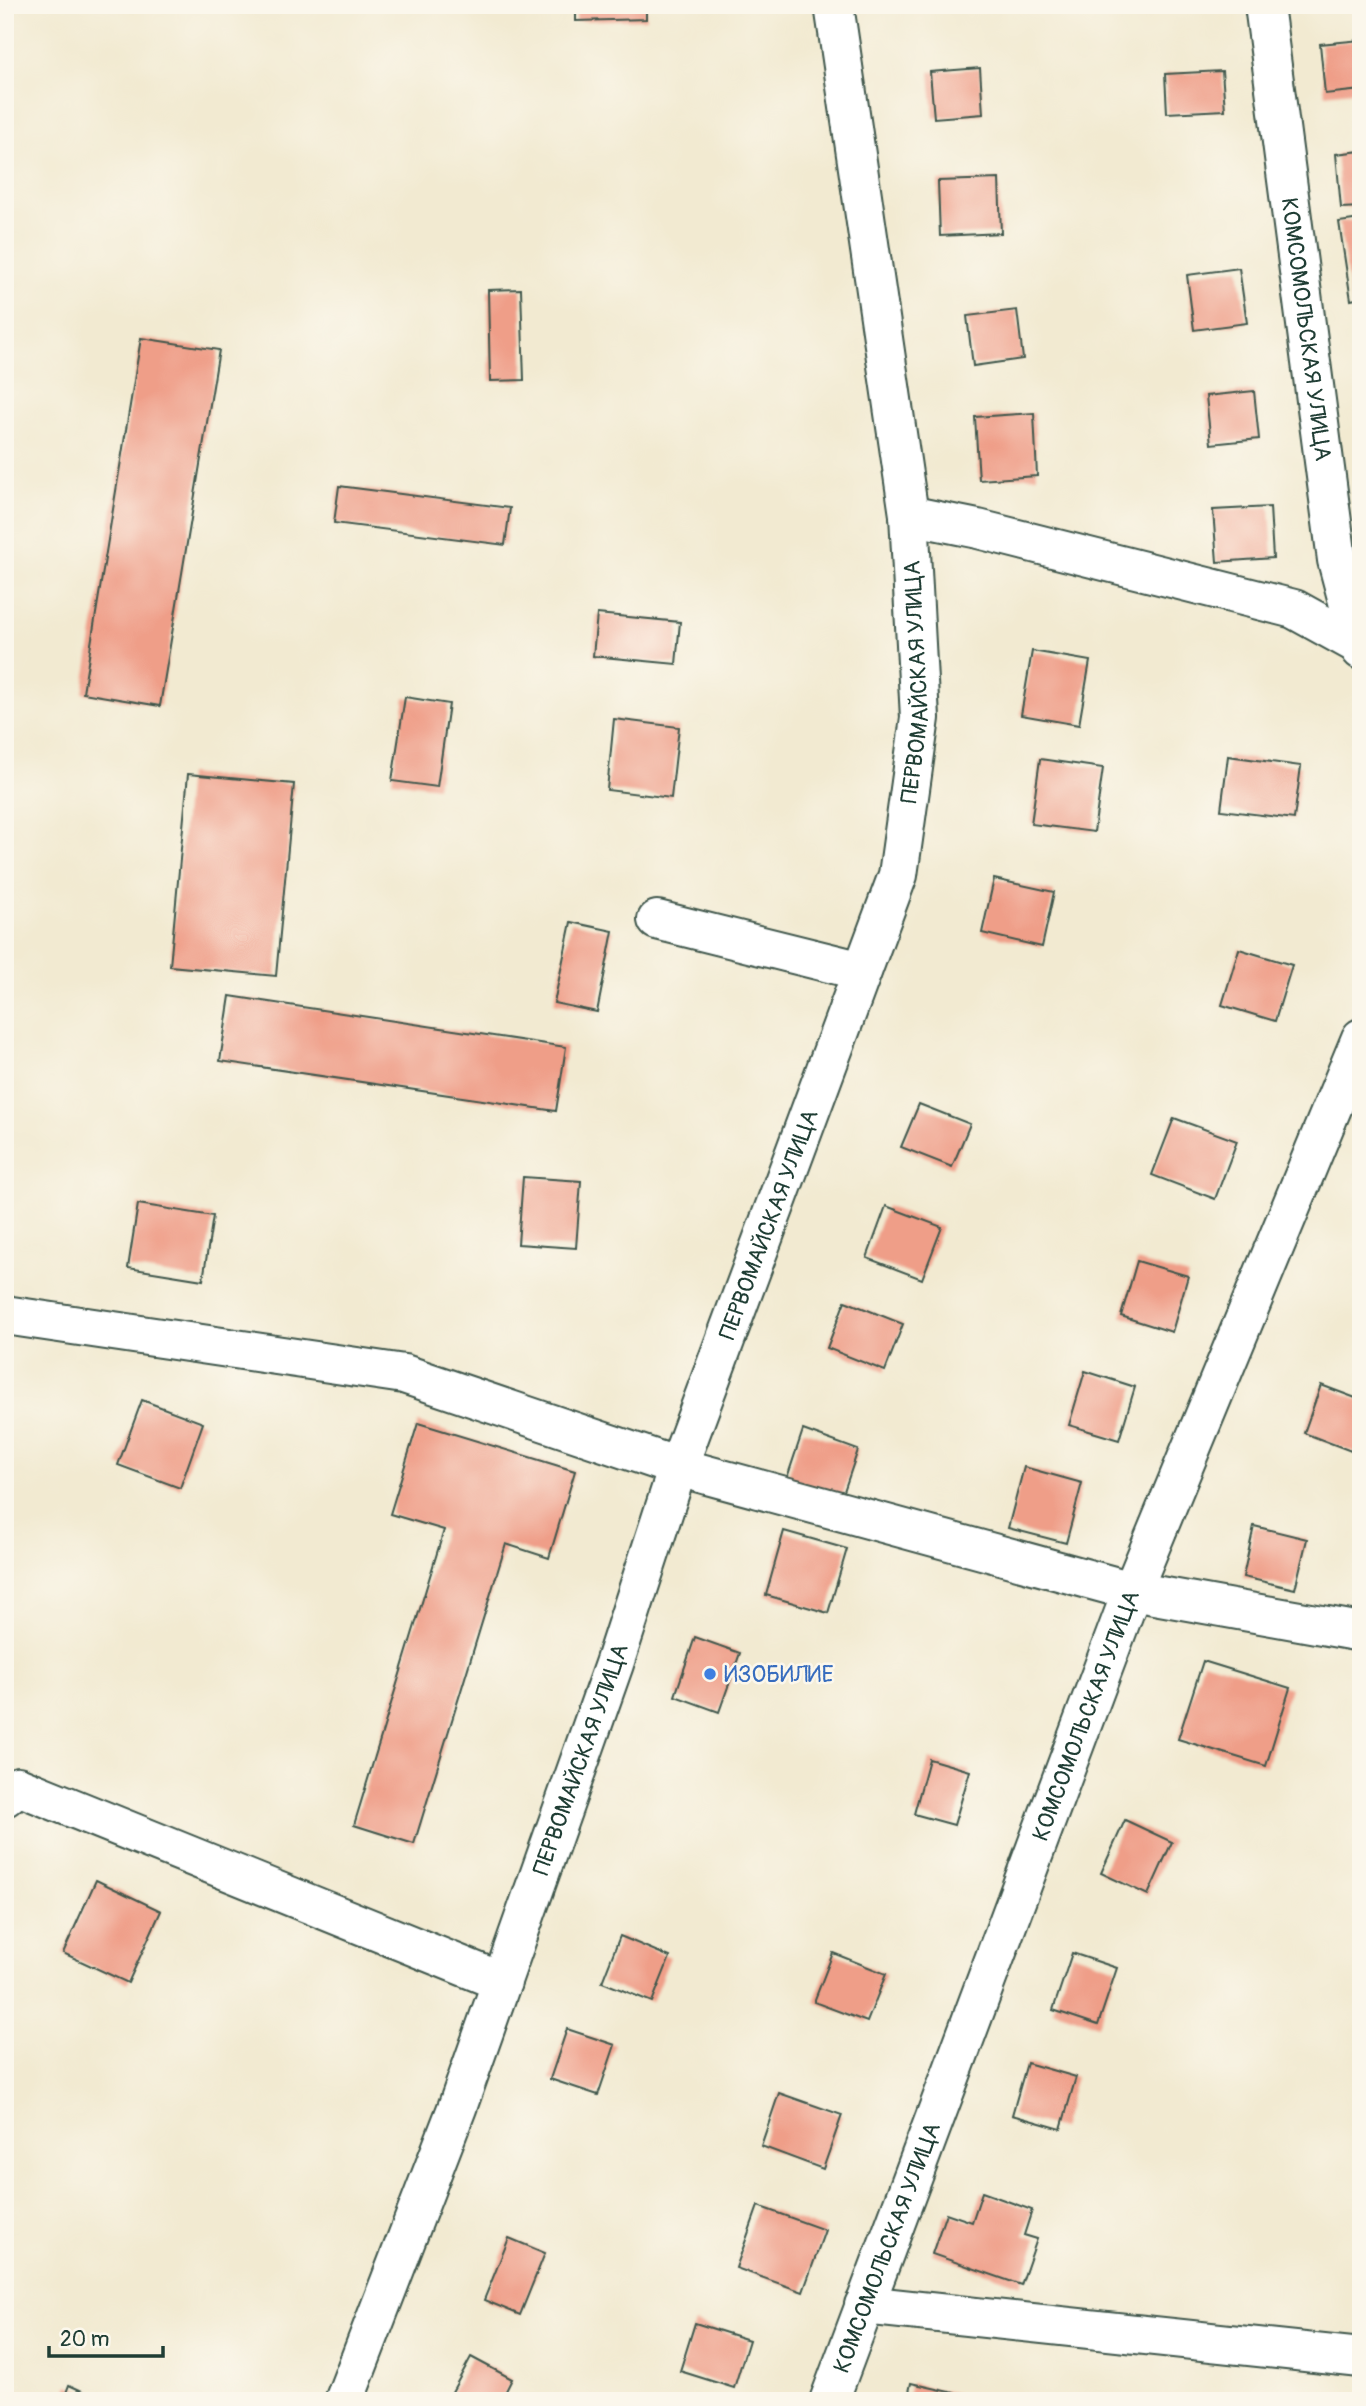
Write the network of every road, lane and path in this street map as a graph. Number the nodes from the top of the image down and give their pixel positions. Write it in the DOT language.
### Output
graph roads {
  1 [pos="834,5"];
  2 [pos="1264,5"];
  3 [pos="909,515"];
  4 [pos="1361,647"];
  5 [pos="657,920"];
  6 [pos="862,971"];
  7 [pos="1361,1038"];
  8 [pos="5,1315"];
  9 [pos="678,1466"];
  10 [pos="1132,1591"];
  11 [pos="1361,1632"];
  12 [pos="5,1797"];
  13 [pos="502,1982"];
  14 [pos="864,2305"];
  15 [pos="1361,2358"];
  16 [pos="344,2401"];
  17 [pos="829,2401"];
  1 -- 3 [label="street, ПЕРВОМАЙСКАЯ УЛИЦА"];
  2 -- 4 [label="street, КОМСОМОЛЬСКАЯ УЛИЦА"];
  3 -- 4 [label="street"];
  3 -- 6 [label="street, ПЕРВОМАЙСКАЯ УЛИЦА"];
  5 -- 6 [label="street"];
  6 -- 9 [label="street, ПЕРВОМАЙСКАЯ УЛИЦА"];
  7 -- 10 [label="street, КОМСОМОЛЬСКАЯ УЛИЦА"];
  8 -- 9 [label="street"];
  9 -- 10 [label="street"];
  9 -- 13 [label="street, ПЕРВОМАЙСКАЯ УЛИЦА"];
  10 -- 11 [label="street"];
  10 -- 14 [label="street, КОМСОМОЛЬСКАЯ УЛИЦА"];
  12 -- 13 [label="street"];
  13 -- 16 [label="street, ПЕРВОМАЙСКАЯ УЛИЦА"];
  14 -- 15 [label="street"];
  14 -- 17 [label="street, КОМСОМОЛЬСКАЯ УЛИЦА"];
}
